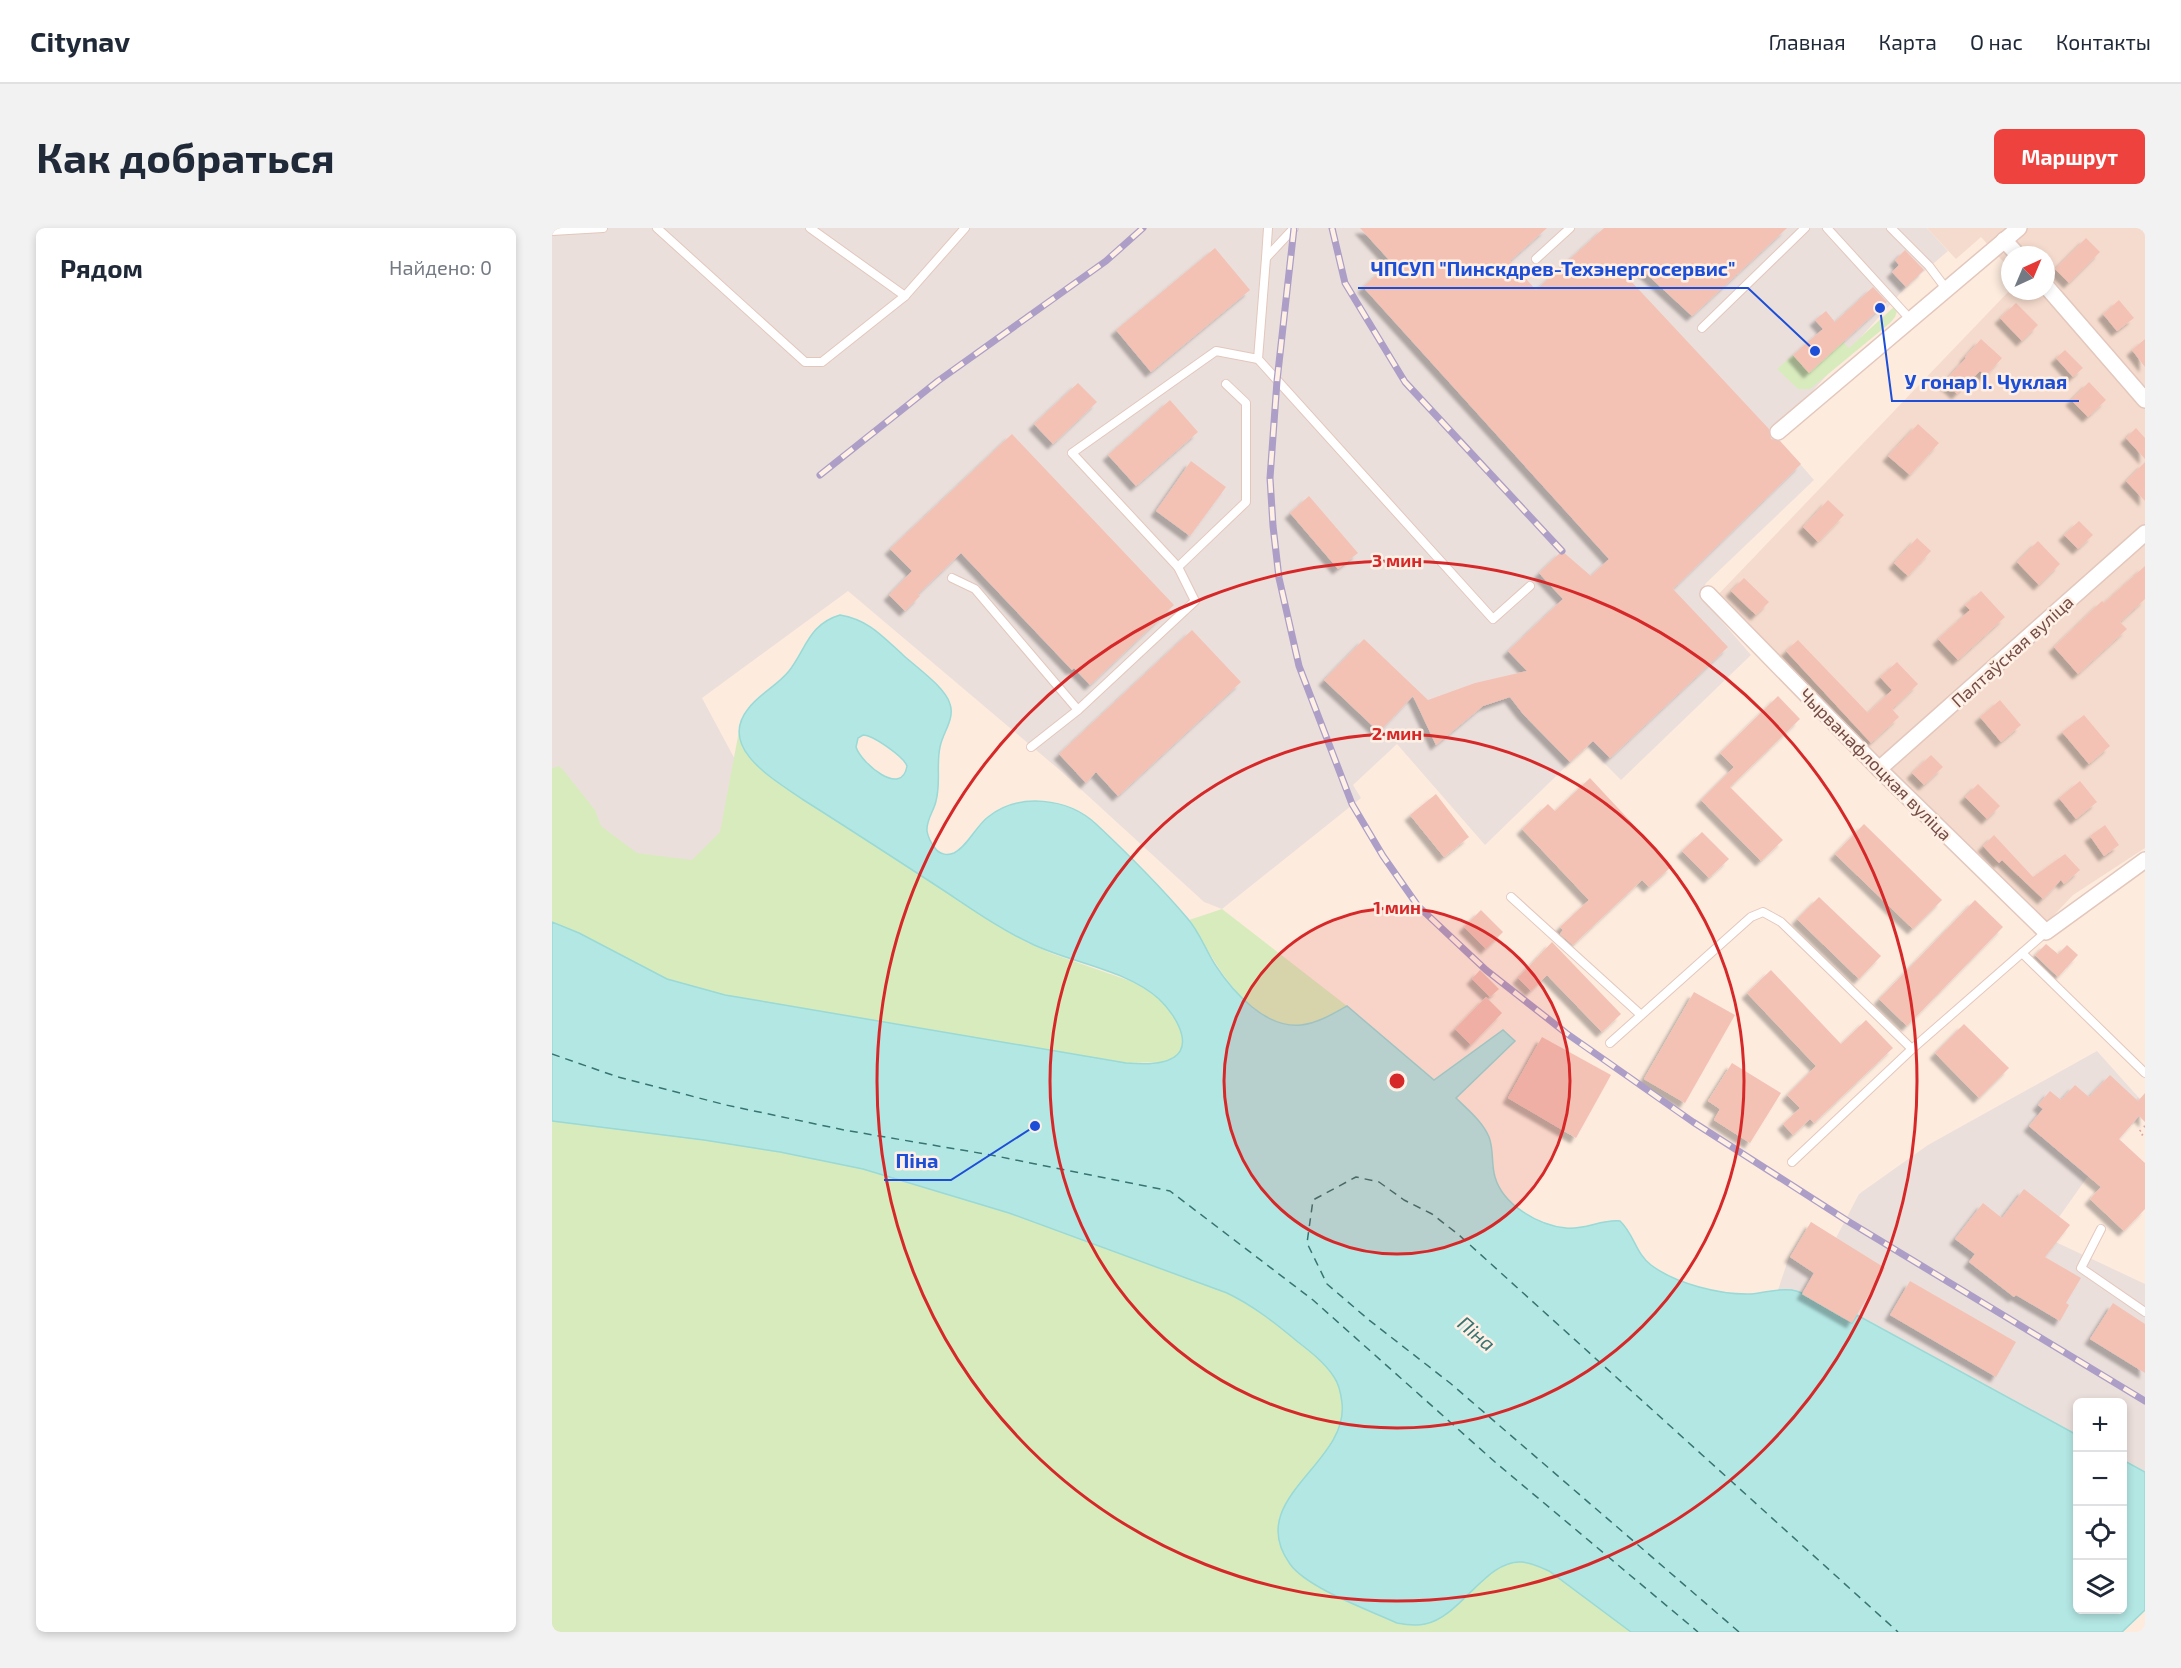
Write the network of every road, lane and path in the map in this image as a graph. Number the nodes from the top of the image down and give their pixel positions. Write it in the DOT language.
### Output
graph roads {
  1 [pos="603,228"];
  2 [pos="657,228"];
  3 [pos="810,228"];
  4 [pos="965,228"];
  5 [pos="1268,228"];
  6 [pos="1294,228"];
  7 [pos="1570,228"];
  8 [pos="1805,228"];
  9 [pos="1827,228"];
  10 [pos="1891,228"];
  11 [pos="2019,228"];
  12 [pos="552,231"];
  13 [pos="2004,240"];
  14 [pos="2010,246"];
  15 [pos="1266,258"];
  16 [pos="1536,259"];
  17 [pos="1947,290"];
  18 [pos="905,296"];
  19 [pos="2055,296"];
  20 [pos="1910,319"];
  21 [pos="1702,328"];
  22 [pos="1258,360"];
  23 [pos="1226,384"];
  24 [pos="2145,400"];
  25 [pos="1778,432"];
  26 [pos="2145,533"];
  27 [pos="1179,567"];
  28 [pos="952,578"];
  29 [pos="1530,586"];
  30 [pos="1708,594"];
  31 [pos="1078,710"];
  32 [pos="1031,747"];
  33 [pos="1879,769"];
  34 [pos="2145,860"];
  35 [pos="1511,897"];
  36 [pos="2046,932"];
  37 [pos="2022,953"];
  38 [pos="1641,1015"];
  39 [pos="1610,1043"];
  40 [pos="1912,1049"];
  41 [pos="2145,1073"];
  42 [pos="2145,1126"];
  43 [pos="2145,1137"];
  44 [pos="1792,1162"];
  45 [pos="2101,1229"];
  46 [pos="2145,1312"];
  1 -- 12 [label="lane"];
  2 -- 18 [label="lane"];
  3 -- 18 [label="lane"];
  4 -- 18 [label="lane"];
  5 -- 15 [label="lane"];
  6 -- 15 [label="lane"];
  7 -- 16 [label="lane"];
  8 -- 21 [label="lane"];
  9 -- 20 [label="lane"];
  10 -- 17 [label="lane"];
  11 -- 13 [label="street"];
  13 -- 14 [label="street"];
  13 -- 17 [label="street"];
  15 -- 22 [label="lane"];
  17 -- 20 [label="street"];
  19 -- 24 [label="street"];
  20 -- 25 [label="street"];
  22 -- 27 [label="lane"];
  22 -- 29 [label="lane"];
  23 -- 27 [label="lane"];
  26 -- 33 [label="street, Палтаўская вуліца"];
  27 -- 31 [label="lane"];
  28 -- 31 [label="lane"];
  30 -- 33 [label="street, Чырванафлоцкая вуліца"];
  31 -- 32 [label="lane"];
  33 -- 36 [label="street, Чырванафлоцкая вуліца"];
  34 -- 36 [label="street"];
  35 -- 38 [label="lane"];
  36 -- 37 [label="lane"];
  37 -- 40 [label="lane"];
  37 -- 41 [label="lane"];
  38 -- 39 [label="lane"];
  38 -- 40 [label="lane"];
  40 -- 44 [label="lane"];
  42 -- 43 [label="path"];
  45 -- 46 [label="lane"];
}
